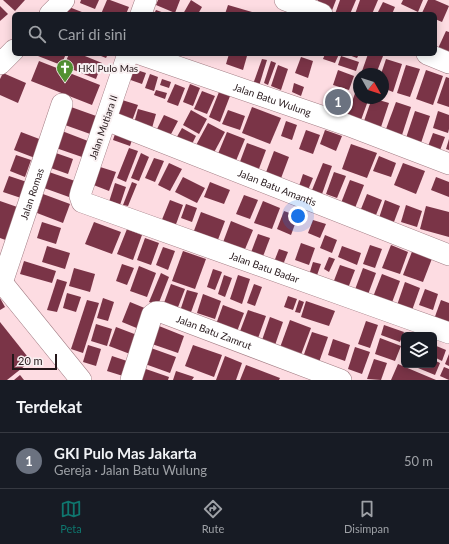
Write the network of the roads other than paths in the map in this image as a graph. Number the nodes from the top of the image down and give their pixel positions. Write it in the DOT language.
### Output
graph roads {
  1 [pos="64,0"];
  2 [pos="146,0"];
  3 [pos="285,0"];
  4 [pos="52,12"];
  5 [pos="142,12"];
  6 [pos="317,12"];
  7 [pos="12,52"];
  8 [pos="127,56"];
  9 [pos="146,56"];
  10 [pos="432,56"];
  11 [pos="449,63"];
  12 [pos="0,64"];
  13 [pos="62,104"];
  14 [pos="106,120"];
  15 [pos="449,164"];
  16 [pos="81,199"];
  17 [pos="449,255"];
  18 [pos="1,282"];
  19 [pos="449,333"];
  20 [pos="81,380"];
  21 [pos="131,380"];
  22 [pos="341,380"];
  1 -- 4 [label="street"];
  2 -- 5 [label="street"];
  3 -- 6 [label="street"];
  7 -- 12 [label="street"];
  8 -- 14 [label="street, Jalan Mutiara II"];
  9 -- 15 [label="street, Jalan Batu Wulung"];
  10 -- 11 [label="street"];
  13 -- 18 [label="street, Jalan Romas"];
  14 -- 16 [label="street, Jalan Mutiara II"];
  14 -- 17 [label="street, Jalan Batu Amantis"];
  16 -- 19 [label="street, Jalan Batu Badar"];
  18 -- 20 [label="street"];
  21 -- 22 [label="street, Jalan Batu Zamrut"];
}
